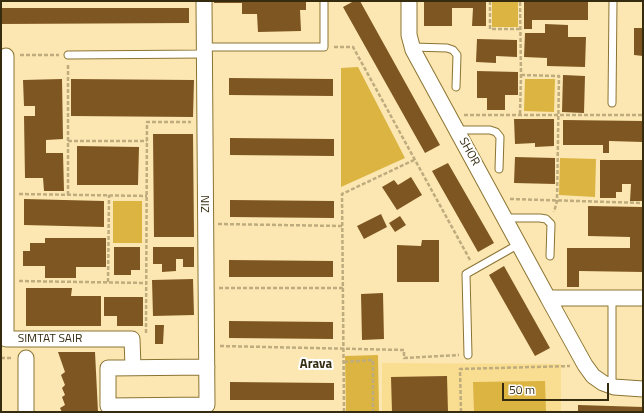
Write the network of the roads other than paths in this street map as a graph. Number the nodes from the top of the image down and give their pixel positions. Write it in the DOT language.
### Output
graph roads {
  1 [pos="324,1"];
  2 [pos="409,1"];
  3 [pos="613,1"];
  4 [pos="204,2"];
  5 [pos="412,47"];
  6 [pos="205,50"];
  7 [pos="68,55"];
  8 [pos="6,56"];
  9 [pos="456,87"];
  10 [pos="612,103"];
  11 [pos="456,130"];
  12 [pos="499,169"];
  13 [pos="504,218"];
  14 [pos="519,244"];
  15 [pos="550,256"];
  16 [pos="548,298"];
  17 [pos="612,298"];
  18 [pos="643,298"];
  19 [pos="468,355"];
  20 [pos="26,358"];
  21 [pos="207,367"];
  22 [pos="133,368"];
  23 [pos="612,386"];
  24 [pos="643,390"];
  25 [pos="26,412"];
  1 -- 6 [label="lane"];
  2 -- 5 [label="street, SHOR"];
  3 -- 10 [label="lane"];
  4 -- 6 [label="street, ZIN"];
  5 -- 9 [label="lane"];
  5 -- 11 [label="street, SHOR"];
  6 -- 7 [label="lane"];
  6 -- 21 [label="street, ZIN"];
  8 -- 22 [label="street, SIMTAT SAIR"];
  11 -- 12 [label="lane"];
  11 -- 13 [label="street, SHOR"];
  13 -- 14 [label="street, SHOR"];
  13 -- 15 [label="lane"];
  14 -- 16 [label="street, SHOR"];
  14 -- 19 [label="lane"];
  16 -- 17 [label="street"];
  16 -- 23 [label="street, SHOR"];
  17 -- 18 [label="street"];
  17 -- 23 [label="lane"];
  20 -- 25 [label="street"];
  21 -- 22 [label="street"];
  21 -- 22 [label="street, ZIN"];
  23 -- 24 [label="street, SHOR"];
}
